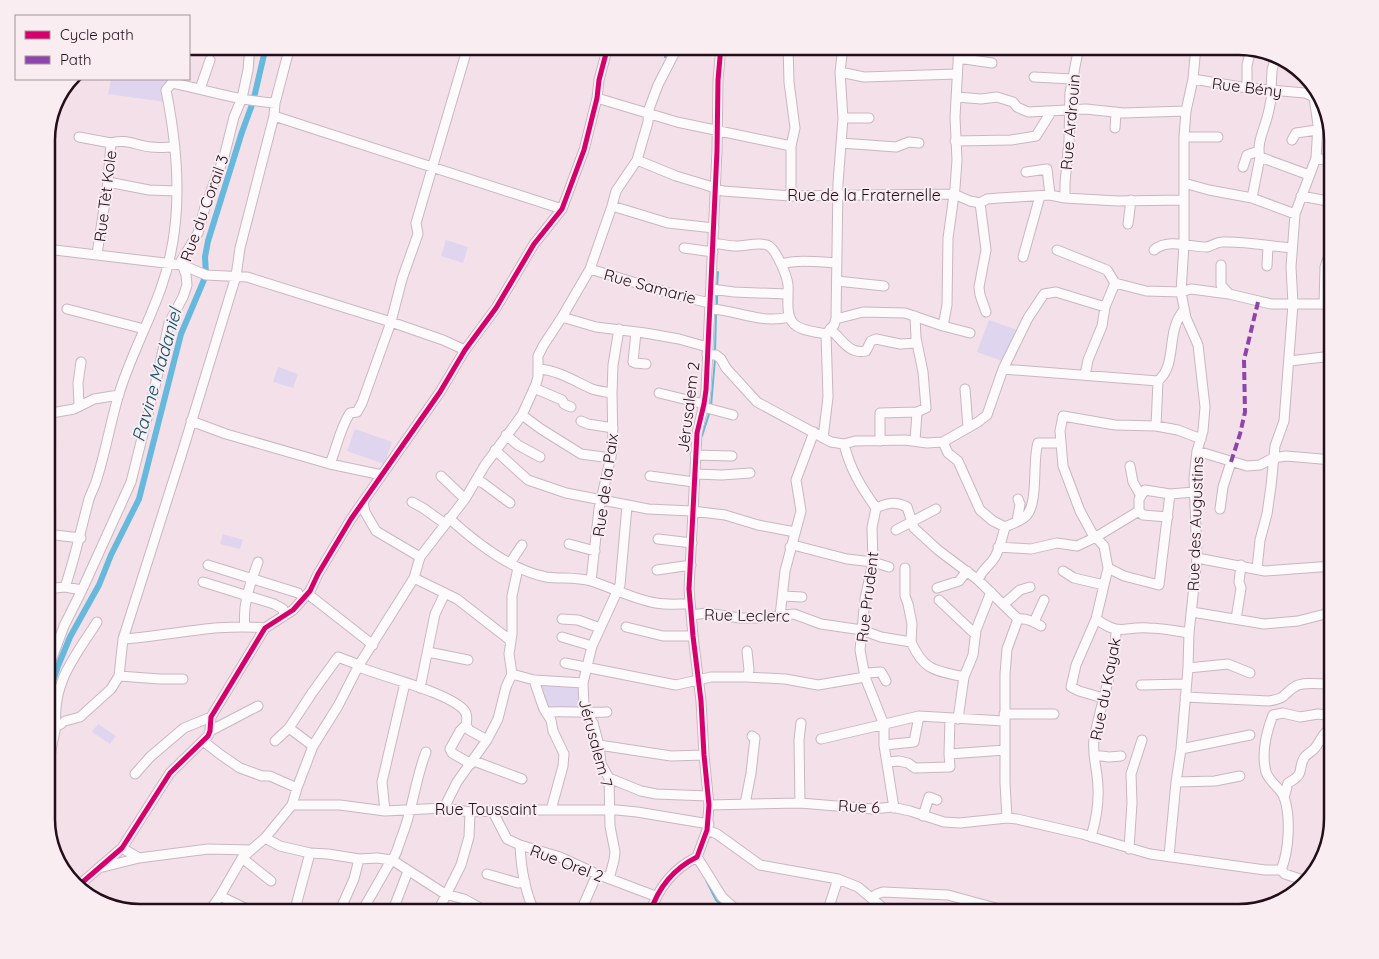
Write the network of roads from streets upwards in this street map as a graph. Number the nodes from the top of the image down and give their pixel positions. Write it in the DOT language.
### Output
graph roads {
  1 [pos="249,55"];
  2 [pos="288,55"];
  3 [pos="465,55"];
  4 [pos="606,55"];
  5 [pos="673,55"];
  6 [pos="719,55"];
  7 [pos="788,55"];
  8 [pos="842,55"];
  9 [pos="958,55"];
  10 [pos="1077,55"];
  11 [pos="1196,55"];
  12 [pos="1249,56"];
  13 [pos="958,58"];
  14 [pos="210,60"];
  15 [pos="992,63"];
  16 [pos="1274,63"];
  17 [pos="840,72"];
  18 [pos="957,74"];
  19 [pos="1034,77"];
  20 [pos="1072,79"];
  21 [pos="1194,79"];
  22 [pos="1246,88"];
  23 [pos="200,89"];
  24 [pos="1272,90"];
  25 [pos="1310,93"];
  26 [pos="957,97"];
  27 [pos="242,98"];
  28 [pos="597,98"];
  29 [pos="1316,102"];
  30 [pos="275,104"];
  31 [pos="1070,111"];
  32 [pos="1186,111"];
  33 [pos="1051,112"];
  34 [pos="1116,112"];
  35 [pos="649,114"];
  36 [pos="274,116"];
  37 [pos="842,118"];
  38 [pos="869,118"];
  39 [pos="1115,128"];
  40 [pos="1317,130"];
  41 [pos="718,131"];
  42 [pos="79,137"];
  43 [pos="1184,137"];
  44 [pos="1218,137"];
  45 [pos="1292,140"];
  46 [pos="955,141"];
  47 [pos="919,142"];
  48 [pos="111,143"];
  49 [pos="841,143"];
  50 [pos="791,146"];
  51 [pos="175,147"];
  52 [pos="1260,154"];
  53 [pos="1316,158"];
  54 [pos="637,160"];
  55 [pos="1324,160"];
  56 [pos="1243,166"];
  57 [pos="432,167"];
  58 [pos="1026,172"];
  59 [pos="1309,175"];
  60 [pos="108,182"];
  61 [pos="1184,183"];
  62 [pos="715,188"];
  63 [pos="177,191"];
  64 [pos="954,194"];
  65 [pos="791,196"];
  66 [pos="838,196"];
  67 [pos="1040,196"];
  68 [pos="1050,196"];
  69 [pos="1301,196"];
  70 [pos="1065,198"];
  71 [pos="1252,198"];
  72 [pos="1131,200"];
  73 [pos="1183,200"];
  74 [pos="1324,200"];
  75 [pos="980,203"];
  76 [pos="612,206"];
  77 [pos="562,209"];
  78 [pos="1295,214"];
  79 [pos="1128,224"];
  80 [pos="714,228"];
  81 [pos="1184,244"];
  82 [pos="1268,246"];
  83 [pos="684,248"];
  84 [pos="713,248"];
  85 [pos="1292,248"];
  86 [pos="55,250"];
  87 [pos="1057,250"];
  88 [pos="1154,250"];
  89 [pos="97,254"];
  90 [pos="1023,257"];
  91 [pos="837,263"];
  92 [pos="169,264"];
  93 [pos="781,264"];
  94 [pos="182,265"];
  95 [pos="1221,265"];
  96 [pos="1267,266"];
  97 [pos="590,269"];
  98 [pos="236,276"];
  99 [pos="836,281"];
  100 [pos="1115,283"];
  101 [pos="884,286"];
  102 [pos="711,289"];
  103 [pos="1181,292"];
  104 [pos="788,294"];
  105 [pos="1229,294"];
  106 [pos="1293,304"];
  107 [pos="1324,304"];
  108 [pos="710,306"];
  109 [pos="1105,307"];
  110 [pos="67,309"];
  111 [pos="1184,310"];
  112 [pos="986,312"];
  113 [pos="915,316"];
  114 [pos="790,317"];
  115 [pos="562,318"];
  116 [pos="836,319"];
  117 [pos="391,322"];
  118 [pos="943,326"];
  119 [pos="144,329"];
  120 [pos="618,329"];
  121 [pos="636,332"];
  122 [pos="828,332"];
  123 [pos="970,333"];
  124 [pos="917,343"];
  125 [pos="465,350"];
  126 [pos="711,353"];
  127 [pos="1324,357"];
  128 [pos="1289,361"];
  129 [pos="81,362"];
  130 [pos="646,364"];
  131 [pos="538,369"];
  132 [pos="1003,369"];
  133 [pos="1086,375"];
  134 [pos="1158,381"];
  135 [pos="534,388"];
  136 [pos="965,389"];
  137 [pos="658,392"];
  138 [pos="612,393"];
  139 [pos="119,395"];
  140 [pos="704,405"];
  141 [pos="79,406"];
  142 [pos="571,407"];
  143 [pos="917,412"];
  144 [pos="55,413"];
  145 [pos="522,415"];
  146 [pos="733,415"];
  147 [pos="191,421"];
  148 [pos="581,421"];
  149 [pos="1156,426"];
  150 [pos="613,428"];
  151 [pos="968,428"];
  152 [pos="814,432"];
  153 [pos="506,436"];
  154 [pos="823,438"];
  155 [pos="1201,439"];
  156 [pos="880,441"];
  157 [pos="915,441"];
  158 [pos="942,442"];
  159 [pos="1061,443"];
  160 [pos="844,444"];
  161 [pos="495,450"];
  162 [pos="1197,451"];
  163 [pos="695,455"];
  164 [pos="732,456"];
  165 [pos="540,457"];
  166 [pos="611,458"];
  167 [pos="1273,458"];
  168 [pos="1324,459"];
  169 [pos="1230,462"];
  170 [pos="330,464"];
  171 [pos="1130,466"];
  172 [pos="750,473"];
  173 [pos="382,475"];
  174 [pos="441,476"];
  175 [pos="650,476"];
  176 [pos="694,478"];
  177 [pos="476,480"];
  178 [pos="1194,492"];
  179 [pos="1170,494"];
  180 [pos="1141,496"];
  181 [pos="465,499"];
  182 [pos="1018,499"];
  183 [pos="601,500"];
  184 [pos="363,502"];
  185 [pos="412,502"];
  186 [pos="510,503"];
  187 [pos="627,506"];
  188 [pos="876,508"];
  189 [pos="936,509"];
  190 [pos="1220,509"];
  191 [pos="692,511"];
  192 [pos="1138,511"];
  193 [pos="1168,517"];
  194 [pos="447,521"];
  195 [pos="1017,521"];
  196 [pos="911,522"];
  197 [pos="1005,527"];
  198 [pos="896,530"];
  199 [pos="795,532"];
  200 [pos="55,535"];
  201 [pos="1096,537"];
  202 [pos="81,538"];
  203 [pos="658,539"];
  204 [pos="692,543"];
  205 [pos="569,544"];
  206 [pos="522,545"];
  207 [pos="790,547"];
  208 [pos="998,547"];
  209 [pos="595,551"];
  210 [pos="420,557"];
  211 [pos="1197,558"];
  212 [pos="258,562"];
  213 [pos="873,562"];
  214 [pos="208,565"];
  215 [pos="691,565"];
  216 [pos="1241,565"];
  217 [pos="514,566"];
  218 [pos="889,567"];
  219 [pos="1324,567"];
  220 [pos="905,568"];
  221 [pos="1108,568"];
  222 [pos="1257,569"];
  223 [pos="657,570"];
  224 [pos="966,571"];
  225 [pos="1063,571"];
  226 [pos="414,578"];
  227 [pos="252,579"];
  228 [pos="978,580"];
  229 [pos="591,581"];
  230 [pos="203,582"];
  231 [pos="1104,585"];
  232 [pos="65,587"];
  233 [pos="1030,587"];
  234 [pos="55,588"];
  235 [pos="937,588"];
  236 [pos="82,590"];
  237 [pos="617,591"];
  238 [pos="991,592"];
  239 [pos="298,593"];
  240 [pos="445,593"];
  241 [pos="308,594"];
  242 [pos="247,596"];
  243 [pos="783,596"];
  244 [pos="802,597"];
  245 [pos="940,600"];
  246 [pos="1044,600"];
  247 [pos="690,604"];
  248 [pos="1004,604"];
  249 [pos="1192,612"];
  250 [pos="1324,614"];
  251 [pos="691,615"];
  252 [pos="284,616"];
  253 [pos="780,616"];
  254 [pos="562,619"];
  255 [pos="1018,619"];
  256 [pos="1096,619"];
  257 [pos="1236,619"];
  258 [pos="97,622"];
  259 [pos="245,626"];
  260 [pos="626,627"];
  261 [pos="265,628"];
  262 [pos="600,628"];
  263 [pos="862,630"];
  264 [pos="1116,630"];
  265 [pos="1189,633"];
  266 [pos="975,634"];
  267 [pos="693,636"];
  268 [pos="562,637"];
  269 [pos="123,638"];
  270 [pos="511,641"];
  271 [pos="911,642"];
  272 [pos="373,646"];
  273 [pos="592,646"];
  274 [pos="55,649"];
  275 [pos="747,651"];
  276 [pos="428,652"];
  277 [pos="468,660"];
  278 [pos="565,663"];
  279 [pos="359,666"];
  280 [pos="586,666"];
  281 [pos="1188,668"];
  282 [pos="1250,673"];
  283 [pos="512,674"];
  284 [pos="119,676"];
  285 [pos="964,676"];
  286 [pos="747,677"];
  287 [pos="865,677"];
  288 [pos="183,679"];
  289 [pos="534,680"];
  290 [pos="699,680"];
  291 [pos="886,681"];
  292 [pos="405,683"];
  293 [pos="583,684"];
  294 [pos="1186,684"];
  295 [pos="1324,684"];
  296 [pos="1141,685"];
  297 [pos="420,688"];
  298 [pos="1185,697"];
  299 [pos="1104,698"];
  300 [pos="258,706"];
  301 [pos="547,712"];
  302 [pos="607,712"];
  303 [pos="79,713"];
  304 [pos="587,714"];
  305 [pos="1054,714"];
  306 [pos="1324,715"];
  307 [pos="920,716"];
  308 [pos="211,717"];
  309 [pos="1004,717"];
  310 [pos="954,719"];
  311 [pos="65,722"];
  312 [pos="801,723"];
  313 [pos="884,724"];
  314 [pos="466,725"];
  315 [pos="56,726"];
  316 [pos="289,728"];
  317 [pos="55,731"];
  318 [pos="210,731"];
  319 [pos="1250,735"];
  320 [pos="1324,735"];
  321 [pos="752,736"];
  322 [pos="821,739"];
  323 [pos="487,740"];
  324 [pos="1142,740"];
  325 [pos="203,741"];
  326 [pos="275,741"];
  327 [pos="599,745"];
  328 [pos="884,745"];
  329 [pos="313,746"];
  330 [pos="1181,749"];
  331 [pos="1005,750"];
  332 [pos="426,752"];
  333 [pos="948,754"];
  334 [pos="704,755"];
  335 [pos="1094,755"];
  336 [pos="1121,756"];
  337 [pos="472,762"];
  338 [pos="888,762"];
  339 [pos="135,774"];
  340 [pos="1240,776"];
  341 [pos="609,778"];
  342 [pos="522,779"];
  343 [pos="1176,782"];
  344 [pos="296,788"];
  345 [pos="708,796"];
  346 [pos="1284,798"];
  347 [pos="937,800"];
  348 [pos="800,803"];
  349 [pos="744,804"];
  350 [pos="292,805"];
  351 [pos="709,806"];
  352 [pos="444,808"];
  353 [pos="894,808"];
  354 [pos="411,810"];
  355 [pos="551,810"];
  356 [pos="608,810"];
  357 [pos="385,811"];
  358 [pos="470,812"];
  359 [pos="493,812"];
  360 [pos="923,816"];
  361 [pos="1007,818"];
  362 [pos="708,827"];
  363 [pos="1091,837"];
  364 [pos="265,838"];
  365 [pos="520,845"];
  366 [pos="122,848"];
  367 [pos="1129,849"];
  368 [pos="251,850"];
  369 [pos="310,853"];
  370 [pos="1168,856"];
  371 [pos="697,857"];
  372 [pos="139,858"];
  373 [pos="242,858"];
  374 [pos="359,859"];
  375 [pos="392,860"];
  376 [pos="101,867"];
  377 [pos="1281,870"];
  378 [pos="408,871"];
  379 [pos="487,874"];
  380 [pos="597,874"];
  381 [pos="609,879"];
  382 [pos="838,879"];
  383 [pos="1299,879"];
  384 [pos="271,881"];
  385 [pos="83,882"];
  386 [pos="525,882"];
  387 [pos="445,894"];
  388 [pos="220,896"];
  389 [pos="655,896"];
  390 [pos="871,898"];
  391 [pos="214,904"];
  392 [pos="236,904"];
  393 [pos="296,904"];
  394 [pos="344,904"];
  395 [pos="366,904"];
  396 [pos="395,904"];
  397 [pos="441,904"];
  398 [pos="468,904"];
  399 [pos="531,904"];
  400 [pos="584,904"];
  401 [pos="653,904"];
  402 [pos="730,904"];
  403 [pos="830,904"];
  404 [pos="878,904"];
  405 [pos="980,904"];
  1 -- 27 [label="street, Rue du Corail 3"];
  2 -- 30 [label="street"];
  3 -- 57 [label="street"];
  4 -- 28 [label="street"];
  5 -- 35 [label="street"];
  6 -- 41 [label="street, Jérusalem 2"];
  7 -- 50 [label="street"];
  8 -- 17 [label="street"];
  9 -- 13 [label="street"];
  10 -- 20 [label="street, Rue Ardrouin"];
  11 -- 21 [label="street, Rue des Augustins"];
  12 -- 22 [label="street"];
  13 -- 15 [label="street"];
  13 -- 18 [label="street"];
  14 -- 23 [label="street"];
  16 -- 24 [label="street"];
  17 -- 18 [label="street"];
  17 -- 37 [label="street"];
  18 -- 26 [label="street"];
  19 -- 20 [label="street"];
  20 -- 31 [label="street, Rue Ardrouin"];
  21 -- 22 [label="street, Rue Bény"];
  21 -- 32 [label="street, Rue des Augustins"];
  22 -- 24 [label="street, Rue Bény"];
  23 -- 27 [label="street"];
  23 -- 51 [label="street"];
  24 -- 25 [label="street, Rue Bény"];
  24 -- 52 [label="street"];
  26 -- 33 [label="street"];
  26 -- 46 [label="street"];
  27 -- 30 [label="street"];
  27 -- 94 [label="street, Rue du Corail 3"];
  28 -- 35 [label="street"];
  28 -- 77 [label="street"];
  29 -- 40 [label="street"];
  30 -- 36 [label="street"];
  31 -- 33 [label="street"];
  31 -- 34 [label="street"];
  31 -- 70 [label="street, Rue Ardrouin"];
  32 -- 34 [label="street"];
  32 -- 43 [label="street, Rue des Augustins"];
  33 -- 46 [label="street"];
  34 -- 39 [label="street"];
  35 -- 41 [label="street"];
  35 -- 54 [label="street"];
  36 -- 57 [label="street"];
  36 -- 98 [label="street"];
  37 -- 38 [label="street"];
  37 -- 49 [label="street"];
  40 -- 45 [label="street"];
  40 -- 53 [label="street"];
  41 -- 50 [label="street"];
  41 -- 62 [label="street, Jérusalem 2"];
  42 -- 48 [label="street"];
  43 -- 44 [label="street"];
  43 -- 61 [label="street, Rue des Augustins"];
  46 -- 64 [label="street"];
  47 -- 49 [label="street"];
  48 -- 51 [label="street, Rue Tèt Kole"];
  48 -- 60 [label="street, Rue Tèt Kole"];
  49 -- 66 [label="street"];
  50 -- 65 [label="street"];
  51 -- 63 [label="street"];
  52 -- 56 [label="street"];
  52 -- 59 [label="street"];
  52 -- 71 [label="street"];
  53 -- 55 [label="street"];
  53 -- 59 [label="street"];
  54 -- 62 [label="street, Rue de la Fraternelle"];
  54 -- 76 [label="street"];
  57 -- 77 [label="street"];
  57 -- 117 [label="street"];
  58 -- 68 [label="street"];
  59 -- 69 [label="street"];
  60 -- 63 [label="street"];
  60 -- 89 [label="street, Rue Tèt Kole"];
  61 -- 71 [label="street"];
  61 -- 73 [label="street, Rue des Augustins"];
  62 -- 65 [label="street, Rue de la Fraternelle"];
  62 -- 80 [label="street, Jérusalem 2"];
  63 -- 92 [label="street"];
  64 -- 66 [label="street, Rue de la Fraternelle"];
  64 -- 75 [label="street, Rue de la Fraternelle"];
  64 -- 118 [label="street"];
  65 -- 66 [label="street, Rue de la Fraternelle"];
  66 -- 91 [label="street"];
  67 -- 68 [label="street"];
  67 -- 75 [label="street"];
  67 -- 90 [label="street"];
  68 -- 70 [label="street"];
  69 -- 74 [label="street"];
  69 -- 78 [label="street"];
  70 -- 72 [label="street"];
  71 -- 78 [label="street"];
  72 -- 73 [label="street"];
  72 -- 79 [label="street"];
  73 -- 81 [label="street, Rue des Augustins"];
  75 -- 112 [label="street"];
  76 -- 80 [label="street"];
  76 -- 97 [label="street"];
  77 -- 125 [label="street"];
  78 -- 85 [label="street"];
  80 -- 84 [label="street, Jérusalem 2"];
  81 -- 82 [label="street"];
  81 -- 88 [label="street"];
  81 -- 103 [label="street, Rue des Augustins"];
  82 -- 85 [label="street"];
  82 -- 96 [label="street"];
  83 -- 84 [label="street"];
  84 -- 93 [label="street"];
  84 -- 102 [label="street, Jérusalem 2"];
  85 -- 106 [label="street"];
  86 -- 89 [label="street"];
  87 -- 100 [label="street"];
  89 -- 92 [label="street"];
  91 -- 93 [label="street"];
  91 -- 99 [label="street"];
  92 -- 94 [label="street"];
  92 -- 119 [label="street"];
  93 -- 104 [label="street"];
  94 -- 98 [label="street"];
  94 -- 236 [label="street, Rue du Corail 3"];
  95 -- 105 [label="street"];
  97 -- 108 [label="street, Rue Samarie"];
  97 -- 115 [label="street"];
  98 -- 117 [label="street"];
  98 -- 147 [label="street"];
  99 -- 101 [label="street"];
  99 -- 116 [label="street"];
  100 -- 103 [label="street"];
  100 -- 109 [label="street"];
  102 -- 104 [label="street"];
  102 -- 108 [label="street, Jérusalem 2"];
  103 -- 105 [label="street"];
  103 -- 111 [label="street, Rue des Augustins"];
  104 -- 114 [label="street"];
  105 -- 106 [label="street"];
  106 -- 107 [label="street"];
  106 -- 128 [label="street"];
  108 -- 114 [label="street, Rue Samarie"];
  108 -- 126 [label="street, Jérusalem 2"];
  109 -- 132 [label="street"];
  109 -- 133 [label="street"];
  110 -- 119 [label="street"];
  111 -- 134 [label="street"];
  111 -- 155 [label="street, Rue des Augustins"];
  113 -- 116 [label="street"];
  113 -- 118 [label="street"];
  113 -- 124 [label="street"];
  114 -- 122 [label="street"];
  115 -- 120 [label="street"];
  115 -- 131 [label="street"];
  116 -- 122 [label="street"];
  117 -- 125 [label="street"];
  117 -- 170 [label="street"];
  118 -- 123 [label="street"];
  119 -- 139 [label="street"];
  120 -- 121 [label="street"];
  120 -- 138 [label="street, Rue de la Paix"];
  121 -- 126 [label="street"];
  121 -- 130 [label="street"];
  122 -- 124 [label="street"];
  122 -- 154 [label="street"];
  124 -- 143 [label="street"];
  125 -- 173 [label="street"];
  126 -- 140 [label="street, Jérusalem 2"];
  126 -- 152 [label="street"];
  127 -- 128 [label="street"];
  128 -- 167 [label="street"];
  129 -- 141 [label="street"];
  131 -- 135 [label="street"];
  131 -- 138 [label="street"];
  132 -- 133 [label="street"];
  132 -- 151 [label="street"];
  133 -- 134 [label="street"];
  134 -- 149 [label="street"];
  135 -- 142 [label="street"];
  135 -- 145 [label="street"];
  136 -- 151 [label="street"];
  137 -- 140 [label="street"];
  138 -- 150 [label="street, Rue de la Paix"];
  139 -- 141 [label="street"];
  139 -- 202 [label="street"];
  140 -- 146 [label="street"];
  140 -- 163 [label="street, Jérusalem 2"];
  141 -- 144 [label="street"];
  143 -- 156 [label="street"];
  143 -- 157 [label="street"];
  145 -- 153 [label="street"];
  145 -- 166 [label="street"];
  147 -- 170 [label="street"];
  147 -- 269 [label="street"];
  148 -- 150 [label="street"];
  149 -- 155 [label="street"];
  149 -- 159 [label="street"];
  150 -- 166 [label="street, Rue de la Paix"];
  151 -- 158 [label="street"];
  152 -- 154 [label="street"];
  152 -- 199 [label="street"];
  153 -- 161 [label="street"];
  153 -- 165 [label="street"];
  154 -- 160 [label="street"];
  155 -- 162 [label="street, Rue des Augustins"];
  156 -- 157 [label="street"];
  156 -- 160 [label="street"];
  157 -- 158 [label="street"];
  158 -- 197 [label="street"];
  159 -- 195 [label="street"];
  159 -- 201 [label="street"];
  160 -- 188 [label="street"];
  161 -- 177 [label="street"];
  161 -- 183 [label="street"];
  162 -- 169 [label="street"];
  162 -- 178 [label="street, Rue des Augustins"];
  163 -- 164 [label="street"];
  163 -- 176 [label="street, Jérusalem 2"];
  166 -- 183 [label="street, Rue de la Paix"];
  167 -- 168 [label="street"];
  167 -- 169 [label="street"];
  167 -- 222 [label="street"];
  169 -- 190 [label="street"];
  170 -- 173 [label="street"];
  171 -- 180 [label="street"];
  172 -- 176 [label="street"];
  173 -- 184 [label="street"];
  174 -- 181 [label="street"];
  175 -- 176 [label="street"];
  176 -- 191 [label="street, Jérusalem 2"];
  177 -- 181 [label="street"];
  177 -- 186 [label="street"];
  178 -- 179 [label="street"];
  178 -- 211 [label="street, Rue des Augustins"];
  179 -- 180 [label="street"];
  179 -- 193 [label="street"];
  180 -- 192 [label="street"];
  181 -- 194 [label="street"];
  182 -- 195 [label="street"];
  183 -- 187 [label="street"];
  183 -- 209 [label="street, Rue de la Paix"];
  184 -- 210 [label="street"];
  184 -- 241 [label="street"];
  185 -- 194 [label="street"];
  187 -- 191 [label="street"];
  187 -- 237 [label="street, Jérusalem 7"];
  188 -- 196 [label="street"];
  188 -- 213 [label="street, Rue Prudent"];
  189 -- 196 [label="street"];
  191 -- 199 [label="street"];
  191 -- 204 [label="street, Jérusalem 2"];
  192 -- 193 [label="street"];
  192 -- 201 [label="street"];
  193 -- 221 [label="street"];
  194 -- 210 [label="street"];
  194 -- 217 [label="street"];
  195 -- 197 [label="street"];
  196 -- 198 [label="street"];
  196 -- 224 [label="street"];
  197 -- 208 [label="street"];
  199 -- 207 [label="street"];
  200 -- 202 [label="street"];
  201 -- 208 [label="street"];
  201 -- 221 [label="street"];
  202 -- 232 [label="street"];
  203 -- 204 [label="street"];
  204 -- 215 [label="street, Jérusalem 2"];
  205 -- 209 [label="street"];
  206 -- 217 [label="street"];
  207 -- 213 [label="street"];
  207 -- 243 [label="street"];
  208 -- 228 [label="street"];
  209 -- 229 [label="street, Rue de la Paix"];
  210 -- 226 [label="street"];
  211 -- 216 [label="street"];
  211 -- 249 [label="street, Rue des Augustins"];
  212 -- 227 [label="street"];
  213 -- 218 [label="street"];
  213 -- 263 [label="street, Rue Prudent"];
  214 -- 227 [label="street"];
  215 -- 223 [label="street"];
  215 -- 247 [label="street, Jérusalem 2"];
  216 -- 222 [label="street"];
  216 -- 257 [label="street"];
  217 -- 229 [label="street"];
  217 -- 270 [label="street"];
  219 -- 222 [label="street"];
  220 -- 271 [label="street"];
  221 -- 231 [label="street"];
  224 -- 228 [label="street"];
  224 -- 235 [label="street"];
  225 -- 231 [label="street"];
  226 -- 240 [label="street"];
  226 -- 272 [label="street"];
  227 -- 239 [label="street"];
  227 -- 242 [label="street"];
  228 -- 238 [label="street"];
  229 -- 237 [label="street"];
  230 -- 242 [label="street"];
  231 -- 256 [label="street"];
  232 -- 234 [label="street"];
  232 -- 236 [label="street"];
  233 -- 248 [label="street"];
  236 -- 274 [label="street, Rue du Corail 3"];
  237 -- 247 [label="street"];
  237 -- 262 [label="street, Jérusalem 7"];
  238 -- 248 [label="street"];
  238 -- 266 [label="street"];
  240 -- 270 [label="street"];
  240 -- 276 [label="street"];
  241 -- 252 [label="street"];
  241 -- 272 [label="street"];
  242 -- 252 [label="street"];
  242 -- 259 [label="street"];
  243 -- 244 [label="street"];
  243 -- 253 [label="street"];
  245 -- 266 [label="street"];
  246 -- 255 [label="street"];
  247 -- 251 [label="street, Jérusalem 2"];
  248 -- 255 [label="street"];
  249 -- 257 [label="street"];
  249 -- 265 [label="street, Rue des Augustins"];
  250 -- 257 [label="street"];
  251 -- 253 [label="street, Rue Leclerc"];
  251 -- 267 [label="street, Jérusalem 2"];
  252 -- 261 [label="street"];
  253 -- 263 [label="street, Rue Leclerc"];
  254 -- 262 [label="street"];
  255 -- 309 [label="street"];
  256 -- 264 [label="street"];
  256 -- 299 [label="street"];
  258 -- 315 [label="street"];
  259 -- 261 [label="street"];
  259 -- 269 [label="street"];
  260 -- 267 [label="street"];
  261 -- 308 [label="street"];
  262 -- 273 [label="street, Jérusalem 7"];
  263 -- 271 [label="street, Rue Leclerc"];
  263 -- 287 [label="street, Rue Prudent"];
  264 -- 265 [label="street"];
  264 -- 299 [label="street, Rue du Kayak"];
  265 -- 281 [label="street, Rue des Augustins"];
  266 -- 285 [label="street"];
  267 -- 290 [label="street, Jérusalem 2"];
  268 -- 273 [label="street"];
  269 -- 284 [label="street"];
  270 -- 283 [label="street"];
  271 -- 285 [label="street"];
  272 -- 279 [label="street"];
  273 -- 280 [label="street, Jérusalem 7"];
  275 -- 286 [label="street"];
  276 -- 277 [label="street"];
  276 -- 297 [label="street"];
  278 -- 280 [label="street"];
  279 -- 292 [label="street"];
  279 -- 316 [label="street"];
  279 -- 329 [label="street"];
  280 -- 290 [label="street"];
  280 -- 293 [label="street, Jérusalem 7"];
  281 -- 282 [label="street"];
  281 -- 294 [label="street, Rue des Augustins"];
  283 -- 289 [label="street"];
  283 -- 323 [label="street"];
  284 -- 288 [label="street"];
  284 -- 311 [label="street"];
  285 -- 310 [label="street"];
  286 -- 287 [label="street"];
  286 -- 290 [label="street"];
  287 -- 291 [label="street"];
  287 -- 313 [label="street, Rue Prudent"];
  289 -- 293 [label="street"];
  289 -- 301 [label="street"];
  290 -- 334 [label="street, Jérusalem 2"];
  292 -- 297 [label="street"];
  292 -- 357 [label="street"];
  293 -- 304 [label="street, Jérusalem 7"];
  294 -- 296 [label="street"];
  294 -- 298 [label="street, Rue des Augustins"];
  295 -- 298 [label="street"];
  297 -- 314 [label="street"];
  298 -- 330 [label="street, Rue des Augustins"];
  299 -- 335 [label="street, Rue du Kayak"];
  300 -- 318 [label="street"];
  301 -- 304 [label="street"];
  301 -- 355 [label="street"];
  302 -- 304 [label="street"];
  303 -- 311 [label="street"];
  304 -- 327 [label="street, Jérusalem 7"];
  305 -- 309 [label="street"];
  306 -- 346 [label="street"];
  307 -- 310 [label="street"];
  307 -- 313 [label="street"];
  307 -- 328 [label="street"];
  308 -- 318 [label="street"];
  308 -- 339 [label="street"];
  309 -- 310 [label="street"];
  309 -- 331 [label="street"];
  310 -- 333 [label="street"];
  311 -- 315 [label="street"];
  312 -- 348 [label="street"];
  313 -- 322 [label="street"];
  313 -- 328 [label="street"];
  314 -- 323 [label="street"];
  314 -- 337 [label="street"];
  315 -- 317 [label="street"];
  316 -- 326 [label="street"];
  316 -- 329 [label="street"];
  318 -- 325 [label="street"];
  319 -- 330 [label="street"];
  320 -- 346 [label="street"];
  321 -- 349 [label="street"];
  323 -- 337 [label="street"];
  324 -- 367 [label="street"];
  325 -- 344 [label="street"];
  325 -- 366 [label="street"];
  327 -- 334 [label="street"];
  327 -- 341 [label="street, Jérusalem 7"];
  328 -- 338 [label="street"];
  329 -- 344 [label="street"];
  330 -- 343 [label="street, Rue des Augustins"];
  331 -- 333 [label="street"];
  331 -- 361 [label="street"];
  332 -- 354 [label="street"];
  333 -- 338 [label="street"];
  334 -- 345 [label="street, Jérusalem 2"];
  335 -- 336 [label="street"];
  335 -- 363 [label="street, Rue du Kayak"];
  337 -- 342 [label="street"];
  337 -- 352 [label="street"];
  338 -- 353 [label="street"];
  340 -- 343 [label="street"];
  341 -- 345 [label="street"];
  341 -- 356 [label="street, Jérusalem 7"];
  343 -- 370 [label="street, Rue des Augustins"];
  344 -- 350 [label="street"];
  345 -- 351 [label="street, Jérusalem 2"];
  346 -- 377 [label="street"];
  347 -- 360 [label="street"];
  348 -- 349 [label="street, Rue 6"];
  348 -- 353 [label="street, Rue 6"];
  349 -- 351 [label="street, Rue 6"];
  350 -- 357 [label="street, Rue Toussaint"];
  350 -- 364 [label="street"];
  351 -- 362 [label="street, Jérusalem 2"];
  352 -- 354 [label="street, Rue Toussaint"];
  352 -- 358 [label="street, Rue Toussaint"];
  353 -- 360 [label="street, Rue 6"];
  354 -- 357 [label="street, Rue Toussaint"];
  354 -- 375 [label="street"];
  355 -- 356 [label="street, Rue Toussaint"];
  355 -- 359 [label="street, Rue Toussaint"];
  356 -- 362 [label="street, Rue Toussaint"];
  356 -- 381 [label="street, Jérusalem 7"];
  358 -- 359 [label="street, Rue Toussaint"];
  358 -- 387 [label="street"];
  359 -- 365 [label="street, Rue Orel 2"];
  360 -- 361 [label="street, Rue 6"];
  361 -- 363 [label="street"];
  362 -- 371 [label="street"];
  362 -- 382 [label="street"];
  363 -- 367 [label="street"];
  364 -- 368 [label="street"];
  364 -- 369 [label="street"];
  365 -- 380 [label="street, Rue Orel 2"];
  365 -- 386 [label="street"];
  366 -- 372 [label="street"];
  366 -- 376 [label="street"];
  367 -- 370 [label="street"];
  368 -- 372 [label="street"];
  368 -- 373 [label="street"];
  369 -- 374 [label="street"];
  369 -- 393 [label="street"];
  370 -- 377 [label="street"];
  371 -- 389 [label="street"];
  371 -- 402 [label="street"];
  372 -- 376 [label="street"];
  373 -- 384 [label="street"];
  373 -- 388 [label="street"];
  374 -- 375 [label="street"];
  374 -- 394 [label="street"];
  375 -- 378 [label="street"];
  375 -- 395 [label="street"];
  376 -- 385 [label="street"];
  377 -- 383 [label="street"];
  378 -- 387 [label="street"];
  378 -- 396 [label="street"];
  379 -- 386 [label="street"];
  380 -- 381 [label="street, Rue Orel 2"];
  380 -- 400 [label="street"];
  381 -- 389 [label="street, Rue Orel 2"];
  382 -- 390 [label="street"];
  382 -- 403 [label="street"];
  386 -- 399 [label="street"];
  387 -- 397 [label="street"];
  387 -- 398 [label="street"];
  388 -- 391 [label="street"];
  388 -- 392 [label="street"];
  389 -- 401 [label="street"];
  390 -- 404 [label="street"];
  390 -- 405 [label="street"];
}
